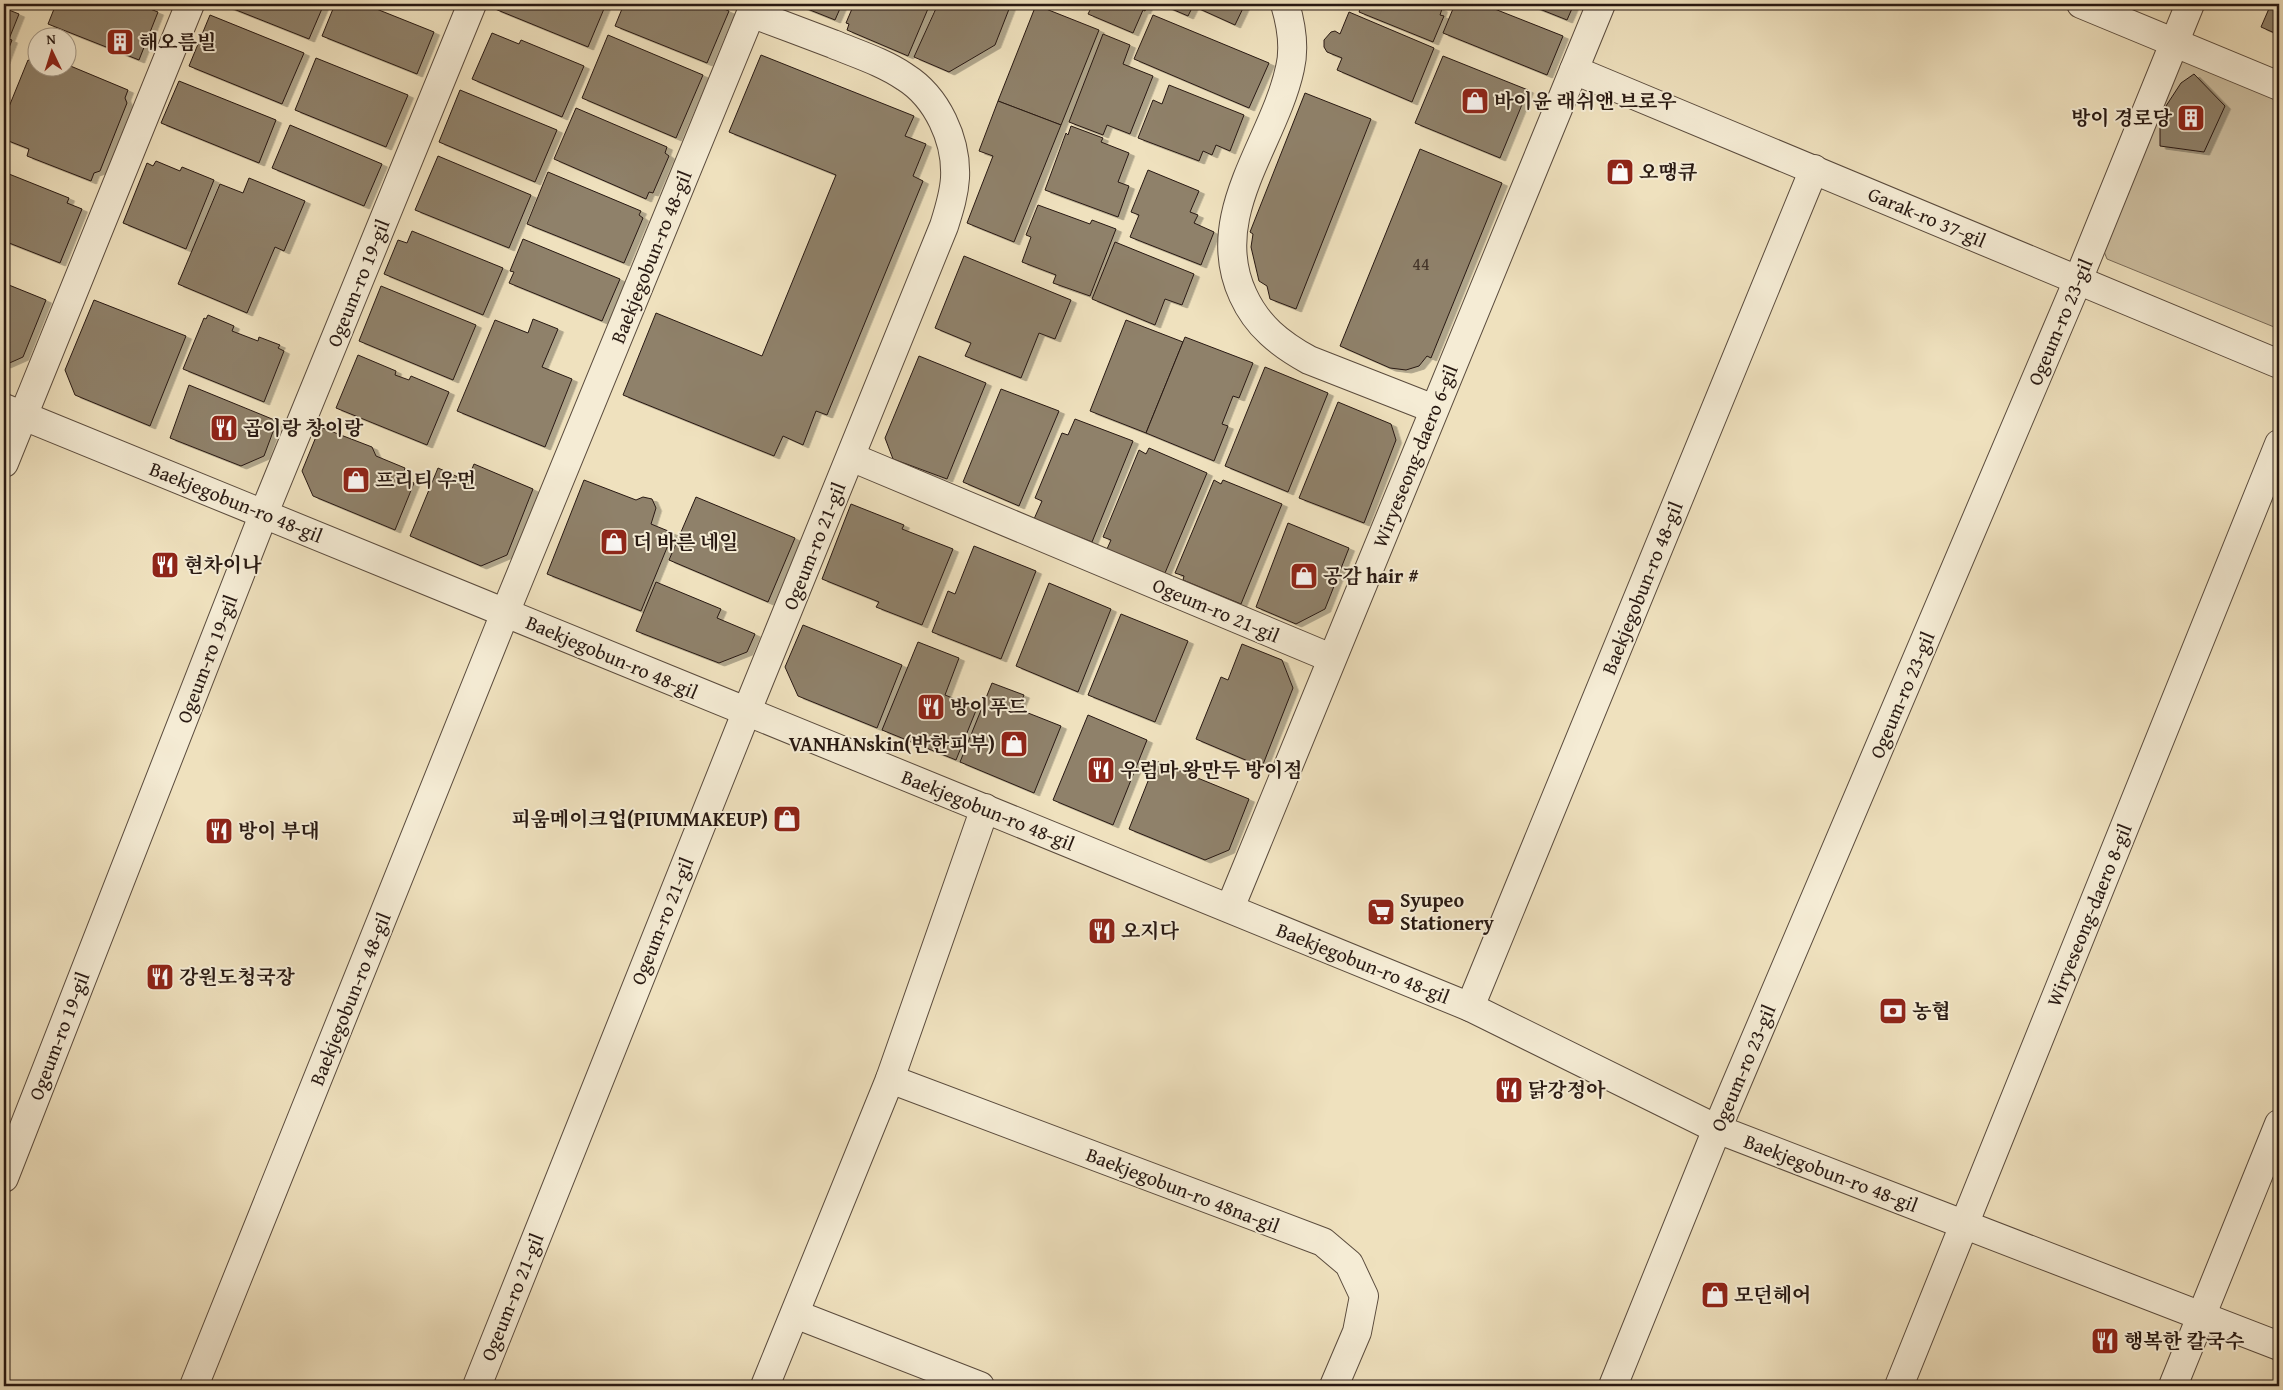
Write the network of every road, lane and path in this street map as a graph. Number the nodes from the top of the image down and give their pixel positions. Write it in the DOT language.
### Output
graph roads {
  1 [pos="190,4"];
  2 [pos="472,4"];
  3 [pos="1285,4"];
  4 [pos="1601,4"];
  5 [pos="2081,4"];
  6 [pos="2190,4"];
  7 [pos="751,13"];
  8 [pos="2175,43"];
  9 [pos="1574,70"];
  10 [pos="2279,86"];
  11 [pos="1814,169"];
  12 [pos="2078,280"];
  13 [pos="2279,364"];
  14 [pos="1434,409"];
  15 [pos="13,411"];
  16 [pos="2279,444"];
  17 [pos="851,457"];
  18 [pos="4,463"];
  19 [pos="264,513"];
  20 [pos="505,612"];
  21 [pos="1331,658"];
  22 [pos="746,713"];
  23 [pos="985,808"];
  24 [pos="1230,908"];
  25 [pos="1470,1007"];
  26 [pos="890,1079"];
  27 [pos="2279,1124"];
  28 [pos="1717,1129"];
  29 [pos="4,1178"];
  30 [pos="1964,1225"];
  31 [pos="795,1314"];
  32 [pos="2202,1317"];
  33 [pos="2279,1346"];
  34 [pos="194,1386"];
  35 [pos="477,1386"];
  36 [pos="765,1386"];
  37 [pos="980,1386"];
  38 [pos="1334,1386"];
  39 [pos="1613,1386"];
  40 [pos="1899,1386"];
  41 [pos="2173,1386"];
  1 -- 15 [label="street"];
  2 -- 19 [label="street, Ogeum-ro 19-gil"];
  3 -- 14 [label="street"];
  4 -- 9 [label="street, Wiryeseong-daero 6-gil"];
  5 -- 8 [label="street"];
  6 -- 8 [label="street, Ogeum-ro 23-gil"];
  7 -- 17 [label="street, Ogeum-ro 21-gil"];
  7 -- 20 [label="street, Baekjegobun-ro 48-gil"];
  8 -- 10 [label="street"];
  8 -- 12 [label="street, Ogeum-ro 23-gil"];
  9 -- 11 [label="street, Garak-ro 37-gil"];
  9 -- 14 [label="street, Wiryeseong-daero 6-gil"];
  11 -- 12 [label="street, Garak-ro 37-gil"];
  11 -- 25 [label="street, Baekjegobun-ro 48-gil"];
  12 -- 13 [label="street, Garak-ro 37-gil"];
  12 -- 28 [label="street, Ogeum-ro 23-gil"];
  14 -- 21 [label="street, Wiryeseong-daero 6-gil"];
  15 -- 18 [label="street"];
  15 -- 19 [label="street, Baekjegobun-ro 48-gil"];
  16 -- 30 [label="street, Wiryeseong-daero 8-gil"];
  17 -- 21 [label="street, Ogeum-ro 21-gil"];
  17 -- 22 [label="street, Ogeum-ro 21-gil"];
  19 -- 20 [label="street, Baekjegobun-ro 48-gil"];
  19 -- 29 [label="street, Ogeum-ro 19-gil"];
  20 -- 22 [label="street, Baekjegobun-ro 48-gil"];
  20 -- 34 [label="street, Baekjegobun-ro 48-gil"];
  21 -- 24 [label="street, Wiryeseong-daero 6-gil"];
  22 -- 23 [label="street, Baekjegobun-ro 48-gil"];
  22 -- 35 [label="street, Ogeum-ro 21-gil"];
  23 -- 24 [label="street, Baekjegobun-ro 48-gil"];
  23 -- 26 [label="street"];
  24 -- 25 [label="street, Baekjegobun-ro 48-gil"];
  25 -- 28 [label="street, Baekjegobun-ro 48-gil"];
  26 -- 31 [label="street"];
  26 -- 38 [label="street, Baekjegobun-ro 48na-gil"];
  27 -- 32 [label="street"];
  28 -- 30 [label="street, Baekjegobun-ro 48-gil"];
  28 -- 39 [label="street, Ogeum-ro 23-gil"];
  30 -- 32 [label="street, Baekjegobun-ro 48-gil"];
  30 -- 40 [label="street, Wiryeseong-daero 8-gil"];
  31 -- 36 [label="street"];
  31 -- 37 [label="street"];
  32 -- 33 [label="street, Baekjegobun-ro 48-gil"];
  32 -- 41 [label="street"];
}
